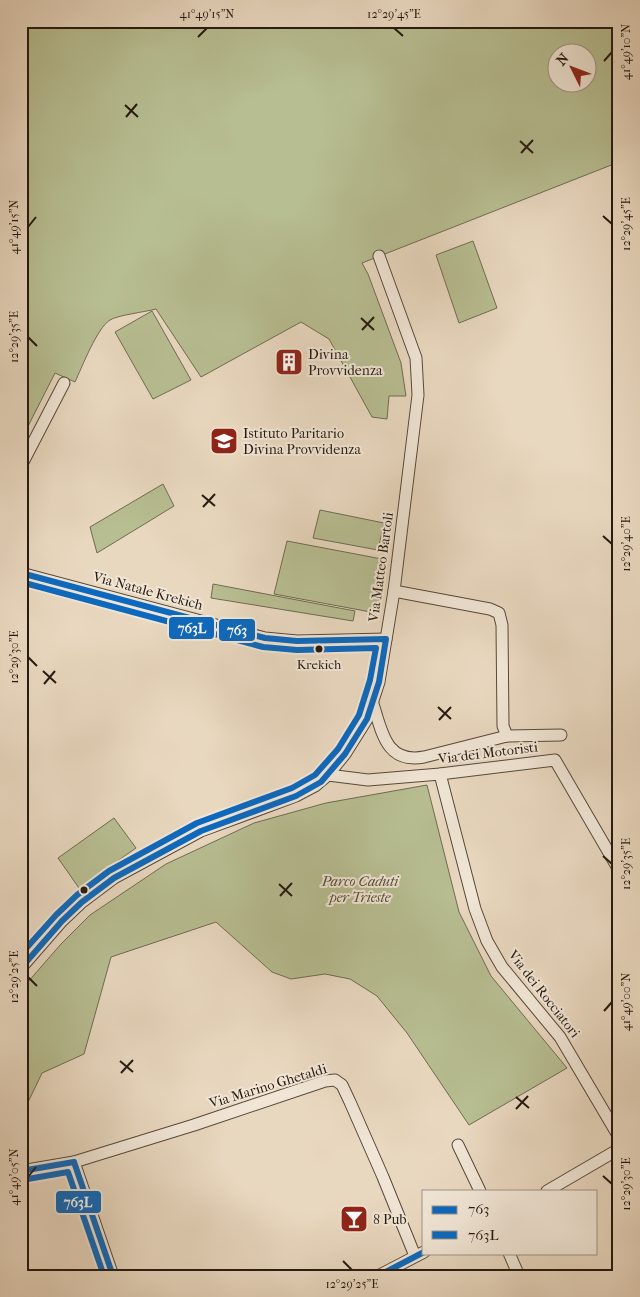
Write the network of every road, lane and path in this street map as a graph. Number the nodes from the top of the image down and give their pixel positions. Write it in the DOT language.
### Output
graph roads {
  1 [pos="379,256"];
  2 [pos="64,383"];
  3 [pos="21,466"];
  4 [pos="21,573"];
  5 [pos="394,591"];
  6 [pos="386,639"];
  7 [pos="373,704"];
  8 [pos="562,735"];
  9 [pos="507,736"];
  10 [pos="440,774"];
  11 [pos="328,775"];
  12 [pos="619,870"];
  13 [pos="21,968"];
  14 [pos="619,1137"];
  15 [pos="458,1145"];
  16 [pos="619,1149"];
  17 [pos="74,1162"];
  18 [pos="21,1171"];
  19 [pos="480,1190"];
  20 [pos="549,1190"];
  21 [pos="420,1254"];
  22 [pos="509,1254"];
  23 [pos="113,1276"];
  24 [pos="378,1276"];
  25 [pos="519,1276"];
  1 -- 5 [label="street, Via Matteo Bartoli"];
  2 -- 3 [label="street"];
  4 -- 6 [label="street, Via Natale Krekich"];
  5 -- 6 [label="street, Via Matteo Bartoli"];
  5 -- 9 [label="street"];
  6 -- 7 [label="street, Via Matteo Bartoli"];
  7 -- 9 [label="street"];
  7 -- 11 [label="street, Via Matteo Bartoli"];
  8 -- 9 [label="street"];
  10 -- 11 [label="street, Via dei Motoristi"];
  10 -- 12 [label="street, Via dei Motoristi"];
  10 -- 14 [label="street, Via dei Rocciatori"];
  11 -- 13 [label="street, Via Matteo Bartoli"];
  15 -- 19 [label="street"];
  16 -- 20 [label="street"];
  17 -- 18 [label="street, Via Marino Ghetaldi"];
  17 -- 21 [label="street, Via Marino Ghetaldi"];
  17 -- 23 [label="street"];
  21 -- 24 [label="street"];
  22 -- 25 [label="street"];
}
